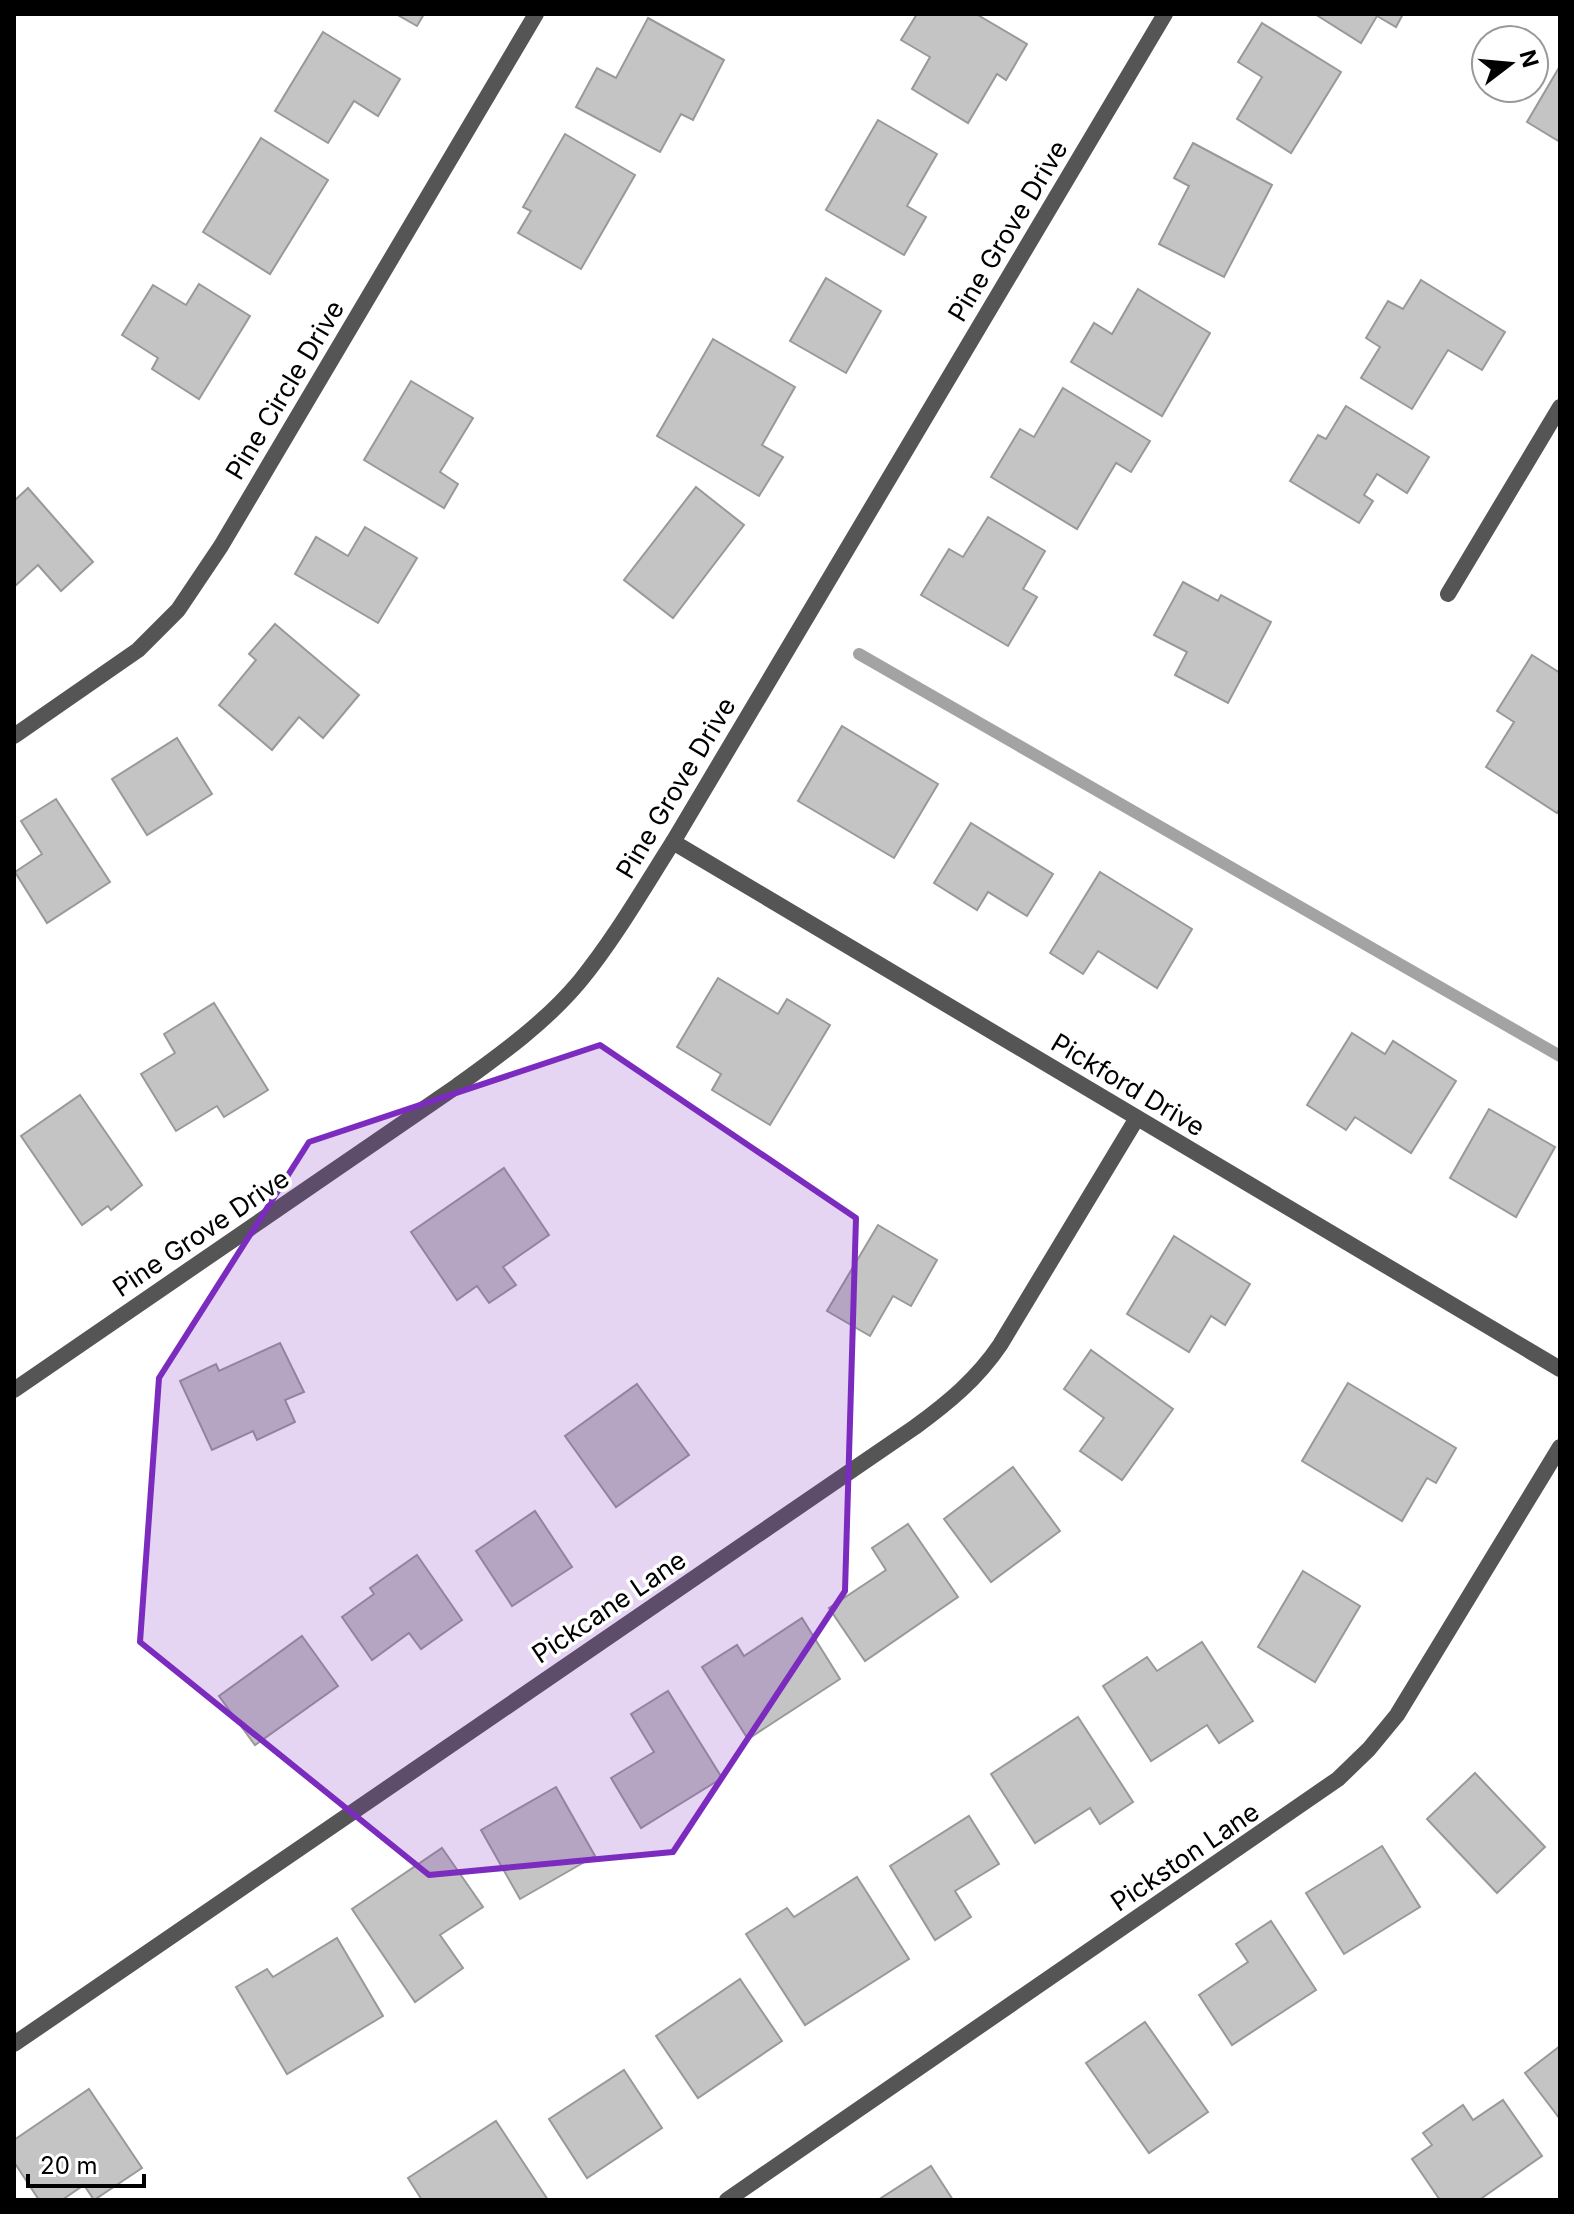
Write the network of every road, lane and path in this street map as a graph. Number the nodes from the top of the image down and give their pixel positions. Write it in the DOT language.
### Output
graph roads {
  1 [pos="536,14"];
  2 [pos="1165,14"];
  3 [pos="1560,407"];
  4 [pos="1448,594"];
  5 [pos="14,736"];
  6 [pos="673,842"];
  7 [pos="1137,1118"];
  8 [pos="1560,1369"];
  9 [pos="14,1390"];
  10 [pos="1560,1447"];
  11 [pos="14,2044"];
  12 [pos="727,2200"];
  1 -- 5 [label="street, Pine Circle Drive"];
  2 -- 6 [label="street, Pine Grove Drive"];
  3 -- 4 [label="street"];
  6 -- 7 [label="street, Pickford Drive"];
  6 -- 9 [label="street, Pine Grove Drive"];
  7 -- 8 [label="street, Pickford Drive"];
  7 -- 11 [label="street, Pickcane Lane"];
  10 -- 12 [label="street, Pickston Lane"];
}
